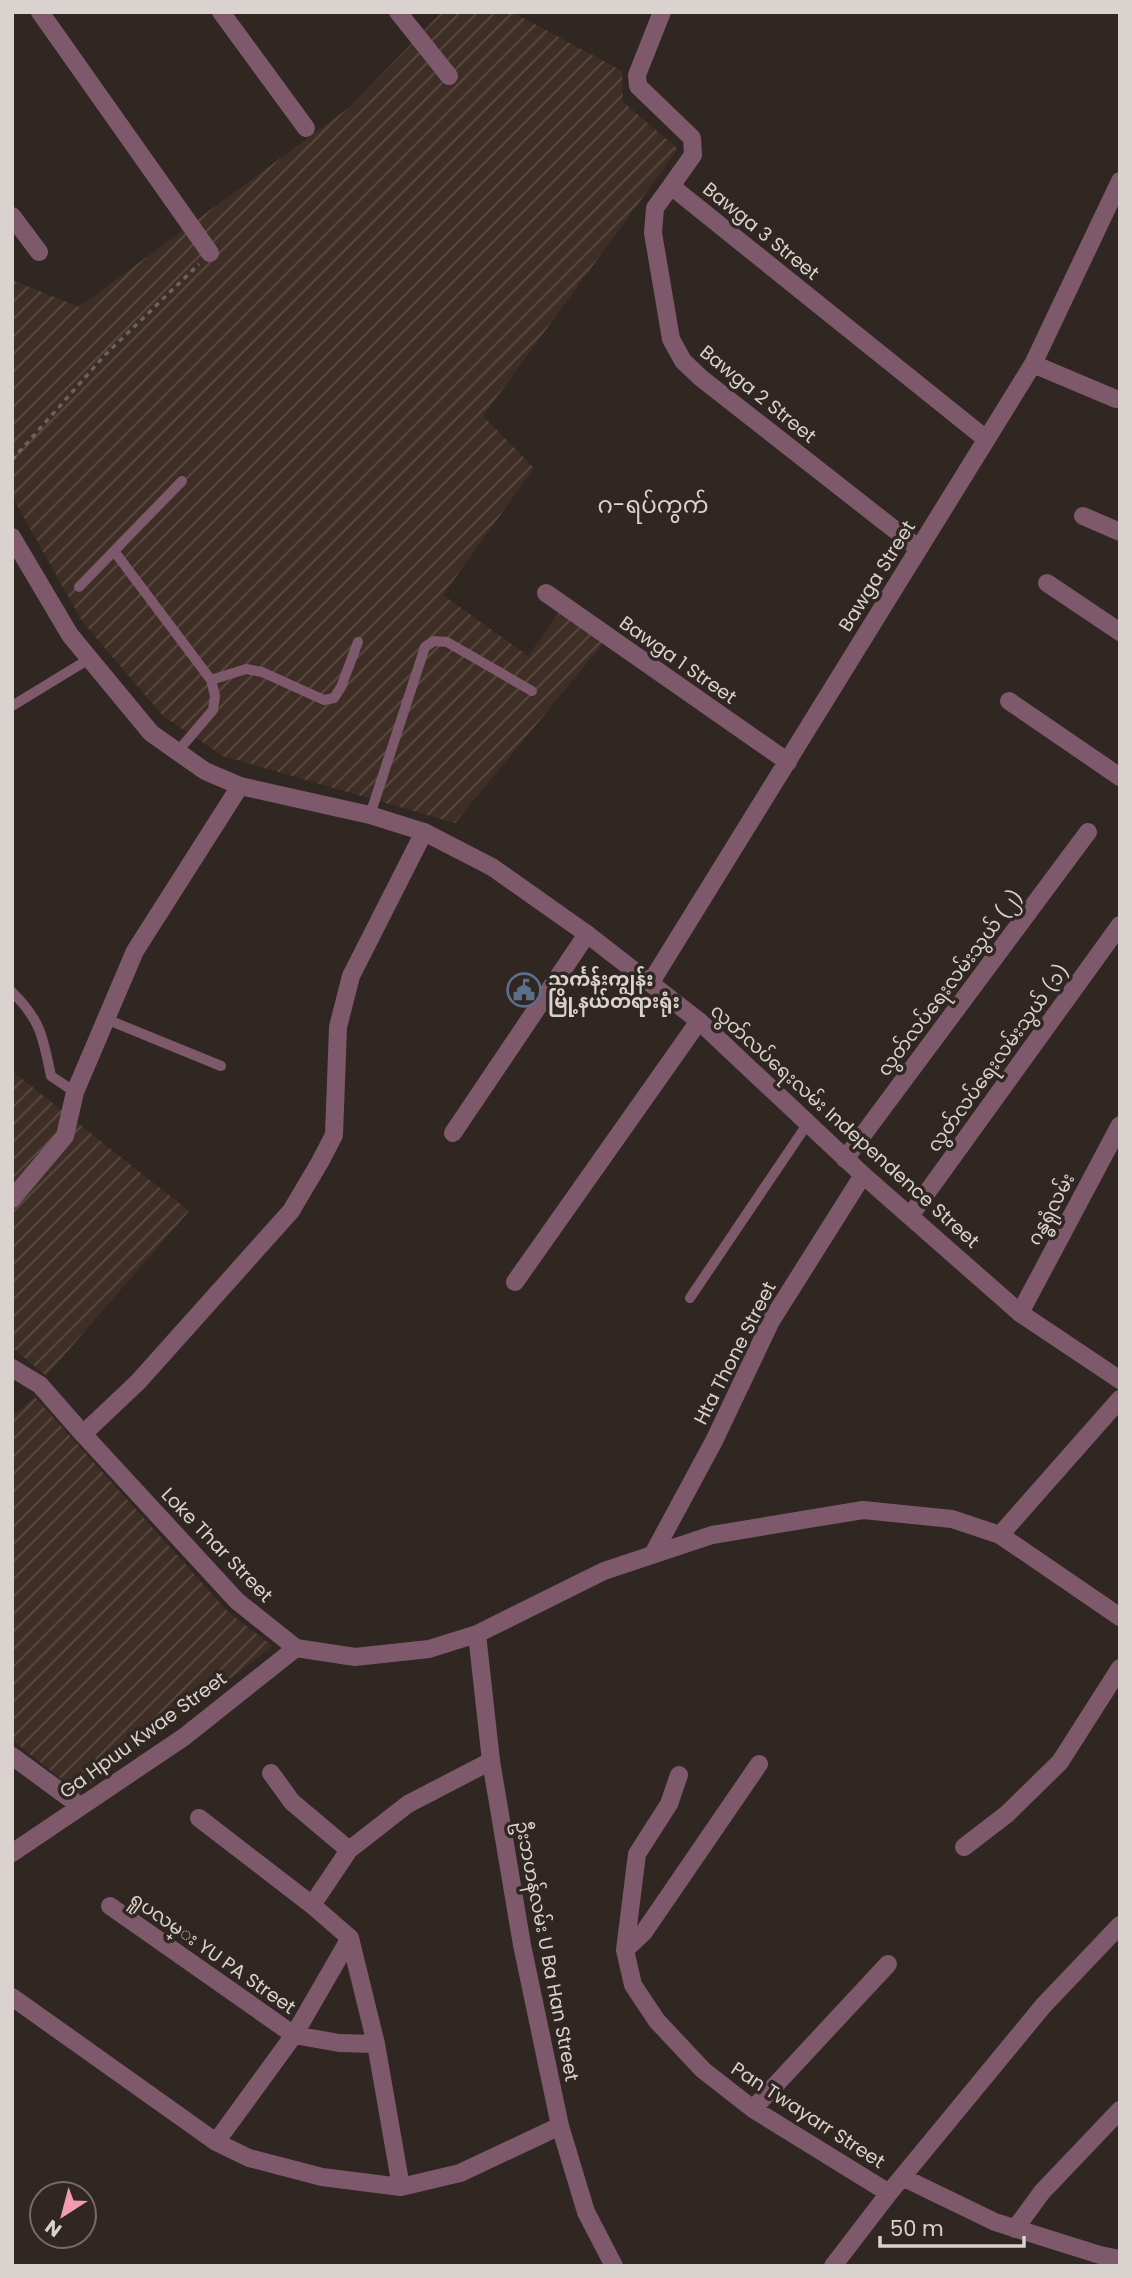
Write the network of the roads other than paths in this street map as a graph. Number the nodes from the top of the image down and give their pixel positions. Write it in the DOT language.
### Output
graph roads {
  1 [pos="40,12"];
  2 [pos="221,12"];
  3 [pos="398,12"];
  4 [pos="662,12"];
  5 [pos="449,76"];
  6 [pos="306,128"];
  7 [pos="1120,181"];
  8 [pos="671,186"];
  9 [pos="12,216"];
  10 [pos="39,253"];
  11 [pos="210,253"];
  12 [pos="1032,364"];
  13 [pos="1118,401"];
  14 [pos="986,439"];
  15 [pos="182,481"];
  16 [pos="1083,516"];
  17 [pos="1120,532"];
  18 [pos="12,537"];
  19 [pos="918,548"];
  20 [pos="114,551"];
  21 [pos="1047,583"];
  22 [pos="79,587"];
  23 [pos="546,593"];
  24 [pos="1120,632"];
  25 [pos="358,642"];
  26 [pos="89,659"];
  27 [pos="211,680"];
  28 [pos="532,691"];
  29 [pos="1009,702"];
  30 [pos="12,706"];
  31 [pos="178,751"];
  32 [pos="788,762"];
  33 [pos="1120,777"];
  34 [pos="240,786"];
  35 [pos="370,815"];
  36 [pos="424,832"];
  37 [pos="1088,832"];
  38 [pos="1120,925"];
  39 [pos="587,934"];
  40 [pos="651,982"];
  41 [pos="12,992"];
  42 [pos="106,1018"];
  43 [pos="699,1021"];
  44 [pos="221,1066"];
  45 [pos="75,1092"];
  46 [pos="808,1124"];
  47 [pos="1120,1125"];
  48 [pos="453,1133"];
  49 [pos="845,1159"];
  50 [pos="863,1175"];
  51 [pos="16,1188"];
  52 [pos="910,1216"];
  53 [pos="515,1282"];
  54 [pos="690,1298"];
  55 [pos="1020,1314"];
  56 [pos="12,1368"];
  57 [pos="1120,1380"];
  58 [pos="1120,1399"];
  59 [pos="83,1434"];
  60 [pos="1000,1535"];
  61 [pos="653,1554"];
  62 [pos="1120,1617"];
  63 [pos="477,1634"];
  64 [pos="296,1648"];
  65 [pos="1120,1668"];
  66 [pos="12,1756"];
  67 [pos="491,1761"];
  68 [pos="759,1764"];
  69 [pos="271,1773"];
  70 [pos="679,1775"];
  71 [pos="80,1806"];
  72 [pos="199,1818"];
  73 [pos="964,1847"];
  74 [pos="349,1850"];
  75 [pos="12,1853"];
  76 [pos="312,1905"];
  77 [pos="110,1906"];
  78 [pos="1120,1925"];
  79 [pos="350,1938"];
  80 [pos="625,1950"];
  81 [pos="888,1964"];
  82 [pos="12,1997"];
  83 [pos="294,2035"];
  84 [pos="376,2044"];
  85 [pos="753,2109"];
  86 [pos="1120,2110"];
  87 [pos="560,2126"];
  88 [pos="216,2142"];
  89 [pos="902,2176"];
  90 [pos="401,2187"];
  91 [pos="889,2193"];
  92 [pos="1015,2229"];
  93 [pos="1120,2259"];
  94 [pos="1096,2260"];
  95 [pos="614,2266"];
  96 [pos="833,2266"];
  1 -- 11 [label="street"];
  2 -- 6 [label="street"];
  3 -- 5 [label="street"];
  4 -- 8 [label="street, Bawga 3 Street"];
  7 -- 12 [label="street, Bawga Street"];
  8 -- 14 [label="street, Bawga 3 Street"];
  8 -- 19 [label="street, Bawga 2 Street"];
  9 -- 10 [label="street"];
  12 -- 13 [label="street"];
  12 -- 14 [label="street, Bawga Street"];
  14 -- 19 [label="street, Bawga Street"];
  15 -- 20 [label="lane"];
  16 -- 17 [label="street"];
  18 -- 26 [label="street, လွတ်လပ်ရေးလမ်း Independence Street"];
  19 -- 32 [label="street, Bawga Street"];
  20 -- 22 [label="lane"];
  20 -- 27 [label="lane"];
  21 -- 24 [label="street"];
  23 -- 32 [label="street, Bawga 1 Street"];
  25 -- 27 [label="lane"];
  26 -- 30 [label="lane"];
  26 -- 31 [label="street, လွတ်လပ်ရေးလမ်း Independence Street"];
  27 -- 31 [label="lane"];
  28 -- 35 [label="lane"];
  29 -- 33 [label="street"];
  31 -- 34 [label="street, လွတ်လပ်ရေးလမ်း Independence Street"];
  32 -- 40 [label="street, Bawga Street"];
  34 -- 35 [label="street, လွတ်လပ်ရေးလမ်း Independence Street"];
  34 -- 42 [label="street"];
  35 -- 36 [label="street, လွတ်လပ်ရေးလမ်း Independence Street"];
  36 -- 39 [label="street, လွတ်လပ်ရေးလမ်း Independence Street"];
  36 -- 59 [label="street"];
  37 -- 49 [label="street, လွတ်လပ်ရေးလမ်းသွယ် (၂)"];
  38 -- 52 [label="street, လွတ်လပ်ရေးလမ်းသွယ် (၁)"];
  39 -- 40 [label="street, လွတ်လပ်ရေးလမ်း Independence Street"];
  39 -- 48 [label="street"];
  40 -- 43 [label="street, လွတ်လပ်ရေးလမ်း Independence Street"];
  41 -- 45 [label="lane"];
  42 -- 44 [label="lane"];
  42 -- 45 [label="street"];
  43 -- 46 [label="street, လွတ်လပ်ရေးလမ်း Independence Street"];
  43 -- 53 [label="street"];
  45 -- 51 [label="street"];
  46 -- 49 [label="street, လွတ်လပ်ရေးလမ်း Independence Street"];
  46 -- 54 [label="lane"];
  47 -- 55 [label="street, ဂန္ဓရုံလမ်း"];
  49 -- 50 [label="street, လွတ်လပ်ရေးလမ်း Independence Street"];
  50 -- 52 [label="street, လွတ်လပ်ရေးလမ်း Independence Street"];
  50 -- 61 [label="street, Hta Thone Street"];
  52 -- 55 [label="street, လွတ်လပ်ရေးလမ်း Independence Street"];
  55 -- 57 [label="street, လွတ်လပ်ရေးလမ်း Independence Street"];
  56 -- 59 [label="street, Loke Thar Street"];
  58 -- 60 [label="street"];
  59 -- 64 [label="street, Loke Thar Street"];
  60 -- 61 [label="street, Loke Thar Street"];
  60 -- 62 [label="street, Loke Thar Street"];
  61 -- 63 [label="street, Loke Thar Street"];
  63 -- 64 [label="street, Loke Thar Street"];
  63 -- 67 [label="street, ဦးဘဟန်လမ်း U Ba Han Street"];
  64 -- 71 [label="street, Ga Hpuu Kwae Street"];
  65 -- 73 [label="street"];
  66 -- 71 [label="street"];
  67 -- 74 [label="street"];
  67 -- 87 [label="street, ဦးဘဟန်လမ်း U Ba Han Street"];
  68 -- 80 [label="street"];
  69 -- 74 [label="street"];
  70 -- 80 [label="street, Pan Twayarr Street"];
  71 -- 75 [label="street, Ga Hpuu Kwae Street"];
  72 -- 76 [label="street"];
  74 -- 76 [label="street"];
  76 -- 79 [label="street"];
  77 -- 83 [label="street, ရူပလမ္း YU PA Street"];
  78 -- 89 [label="street"];
  79 -- 83 [label="street"];
  79 -- 84 [label="street"];
  80 -- 85 [label="street, Pan Twayarr Street"];
  81 -- 85 [label="street"];
  82 -- 88 [label="street"];
  83 -- 84 [label="street, ရူပလမ္း YU PA Street"];
  83 -- 88 [label="street"];
  84 -- 90 [label="street"];
  85 -- 91 [label="street, Pan Twayarr Street"];
  86 -- 92 [label="street"];
  87 -- 90 [label="street"];
  87 -- 95 [label="street, ဦးဘဟန်လမ်း U Ba Han Street"];
  88 -- 90 [label="street"];
  89 -- 91 [label="street"];
  89 -- 92 [label="street"];
  91 -- 96 [label="street"];
  92 -- 94 [label="street"];
  93 -- 94 [label="street"];
}
